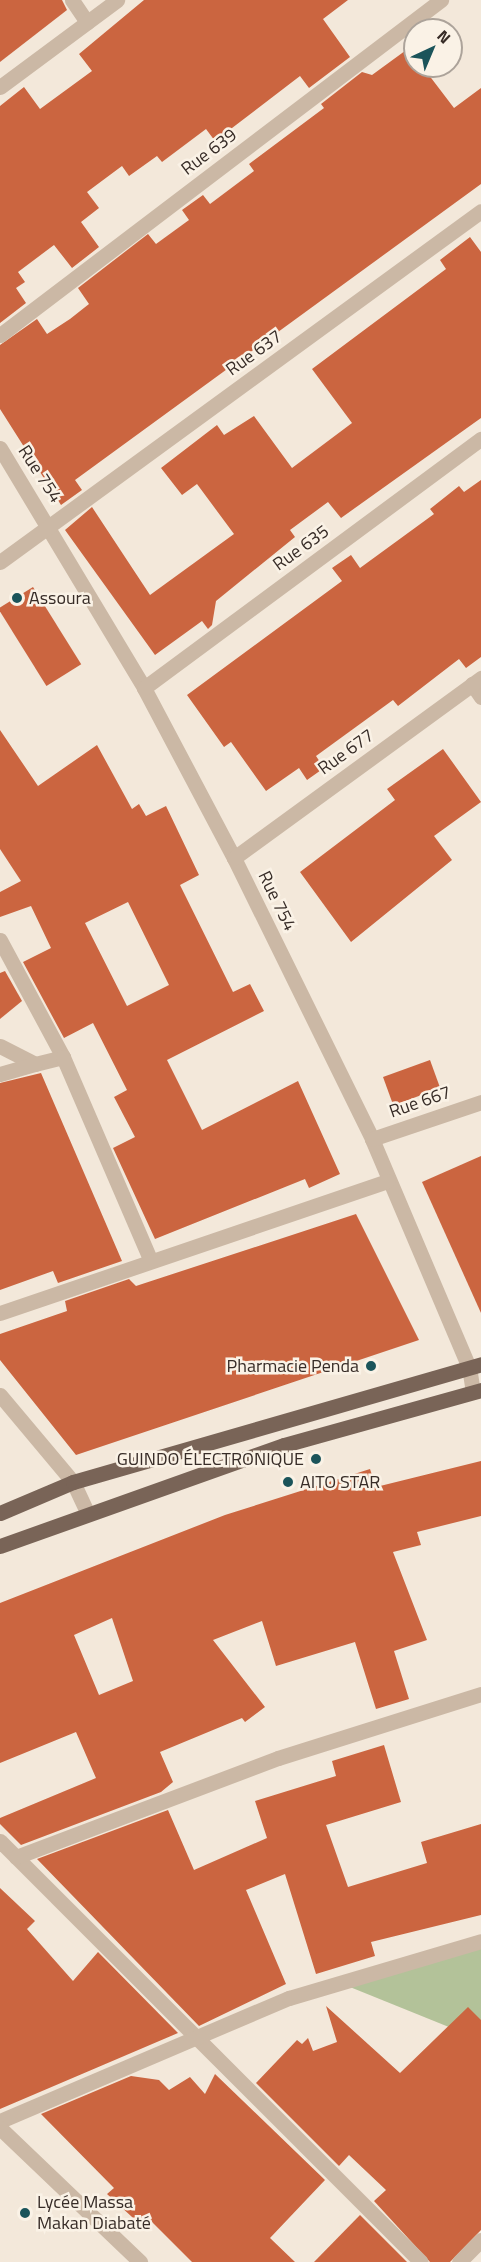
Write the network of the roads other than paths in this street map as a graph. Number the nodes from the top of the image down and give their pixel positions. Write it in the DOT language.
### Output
graph roads {
  1 [pos="72,0"];
  2 [pos="117,0"];
  3 [pos="441,0"];
  4 [pos="87,22"];
  5 [pos="0,87"];
  6 [pos="481,211"];
  7 [pos="0,335"];
  8 [pos="481,439"];
  9 [pos="0,448"];
  10 [pos="50,526"];
  11 [pos="0,562"];
  12 [pos="478,686"];
  13 [pos="144,688"];
  14 [pos="234,858"];
  15 [pos="0,940"];
  16 [pos="0,1046"];
  17 [pos="63,1057"];
  18 [pos="35,1064"];
  19 [pos="0,1074"];
  20 [pos="481,1102"];
  21 [pos="372,1139"];
  22 [pos="387,1180"];
  23 [pos="151,1261"];
  24 [pos="0,1312"];
  25 [pos="475,1365"];
  26 [pos="477,1391"];
  27 [pos="0,1395"];
  28 [pos="73,1482"];
  29 [pos="87,1512"];
  30 [pos="0,1513"];
  31 [pos="0,1546"];
  32 [pos="481,1695"];
  33 [pos="0,1841"];
  34 [pos="16,1857"];
  35 [pos="481,1941"];
  36 [pos="196,2036"];
  37 [pos="0,2121"];
  38 [pos="0,2128"];
  39 [pos="481,2240"];
  40 [pos="140,2262"];
  41 [pos="421,2262"];
  42 [pos="459,2262"];
  1 -- 4 [label="street"];
  2 -- 4 [label="street"];
  3 -- 7 [label="street, Rue 639"];
  4 -- 5 [label="street"];
  6 -- 10 [label="street, Rue 637"];
  8 -- 13 [label="street, Rue 635"];
  9 -- 10 [label="street, Rue 754"];
  10 -- 11 [label="street, Rue 637"];
  10 -- 13 [label="street, Rue 754"];
  12 -- 14 [label="street, Rue 677"];
  13 -- 14 [label="street, Rue 754"];
  14 -- 21 [label="street, Rue 754"];
  15 -- 17 [label="street"];
  16 -- 18 [label="street"];
  17 -- 18 [label="street"];
  17 -- 23 [label="street"];
  18 -- 19 [label="street"];
  20 -- 21 [label="street, Rue 667"];
  21 -- 22 [label="street, Rue 754"];
  22 -- 23 [label="street"];
  22 -- 25 [label="street, Rue 754"];
  23 -- 24 [label="street"];
  25 -- 26 [label="street, Rue 754"];
  25 -- 28 [label="main road"];
  26 -- 29 [label="main road"];
  27 -- 28 [label="street"];
  28 -- 29 [label="street"];
  28 -- 30 [label="main road"];
  29 -- 31 [label="main road"];
  32 -- 34 [label="street"];
  33 -- 34 [label="street"];
  34 -- 36 [label="street"];
  35 -- 36 [label="street"];
  36 -- 37 [label="street"];
  36 -- 41 [label="street"];
  38 -- 40 [label="street"];
  39 -- 42 [label="street"];
}
